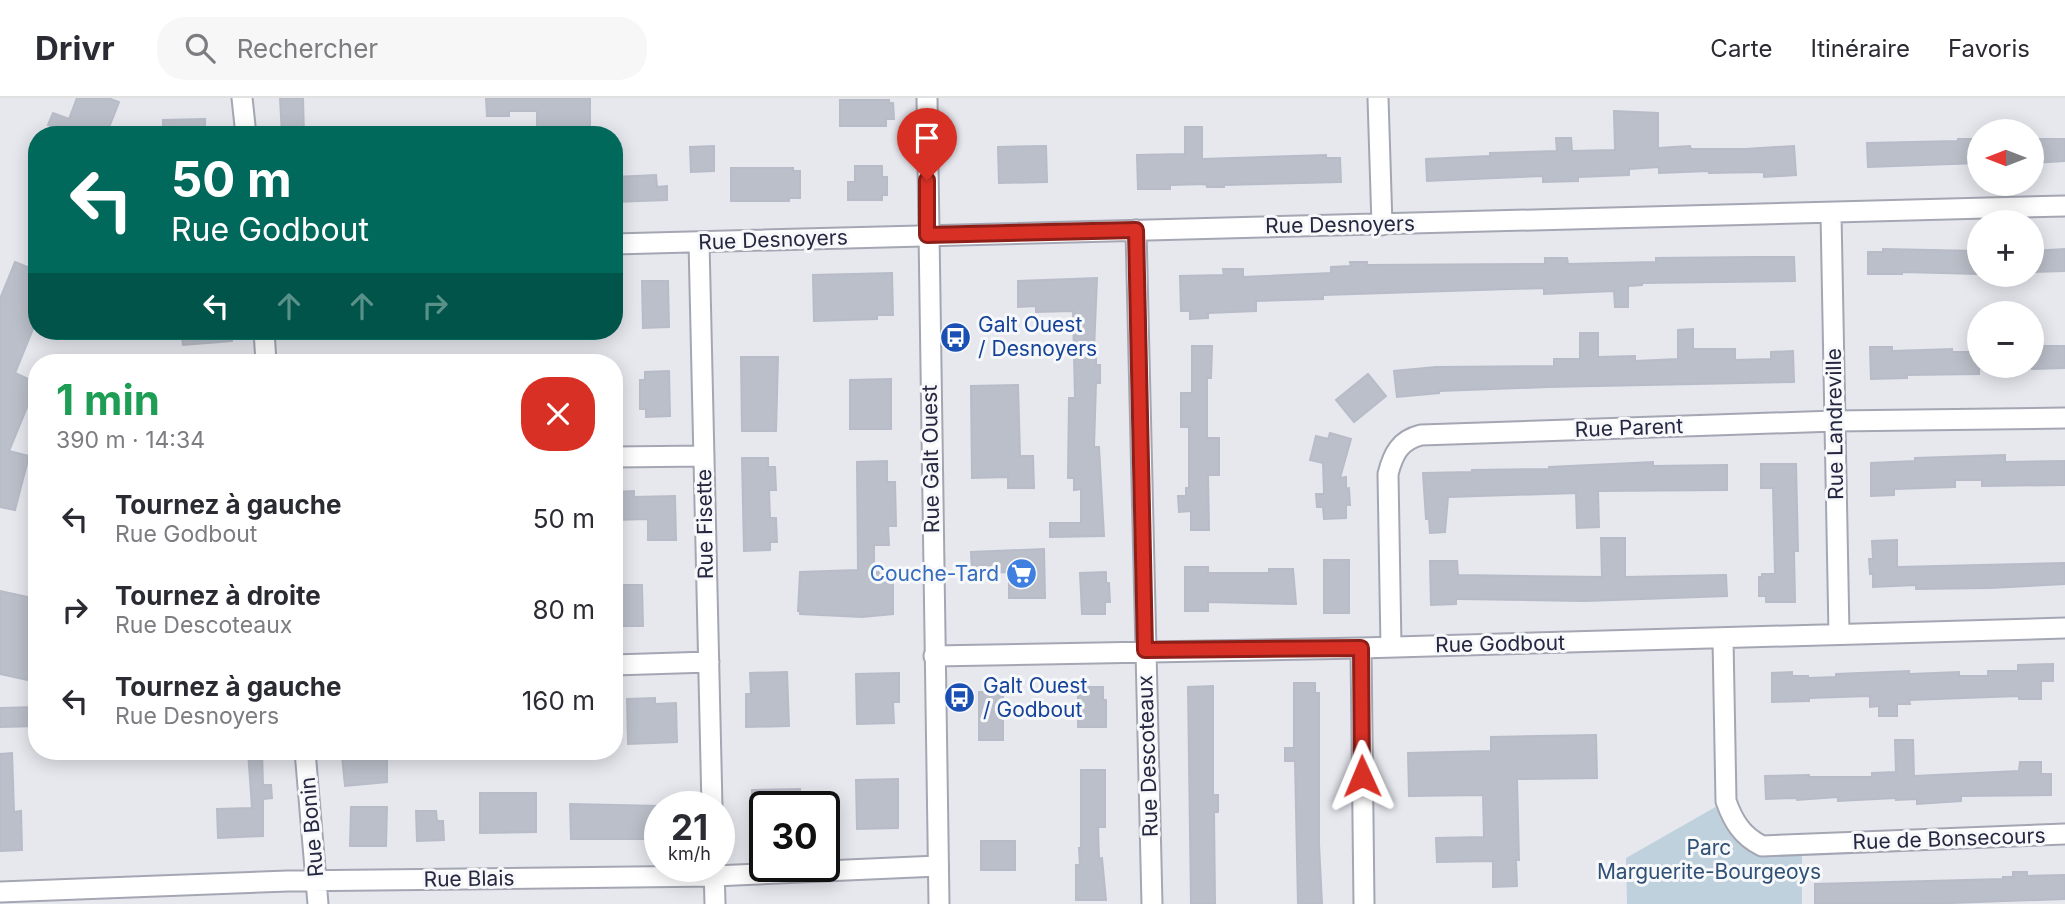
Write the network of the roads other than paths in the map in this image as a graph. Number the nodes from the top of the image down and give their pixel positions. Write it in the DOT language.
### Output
graph roads {
  1 [pos="242,98"];
  2 [pos="927,98"];
  3 [pos="1378,98"];
  4 [pos="245,126"];
  5 [pos="2065,206"];
  6 [pos="1831,214"];
  7 [pos="1382,225"];
  8 [pos="1136,230"];
  9 [pos="927,235"];
  10 [pos="699,242"];
  11 [pos="623,244"];
  12 [pos="2065,418"];
  13 [pos="1835,421"];
  14 [pos="704,456"];
  15 [pos="623,457"];
  16 [pos="2065,628"];
  17 [pos="1839,634"];
  18 [pos="1723,639"];
  19 [pos="1391,647"];
  20 [pos="1361,648"];
  21 [pos="1145,650"];
  22 [pos="934,656"];
  23 [pos="709,662"];
  24 [pos="623,665"];
  25 [pos="306,760"];
  26 [pos="712,791"];
  27 [pos="2065,834"];
  28 [pos="938,866"];
  29 [pos="735,871"];
  30 [pos="644,873"];
  31 [pos="317,881"];
  32 [pos="714,882"];
  33 [pos="0,892"];
  34 [pos="318,904"];
  35 [pos="715,904"];
  36 [pos="939,904"];
  37 [pos="1152,904"];
  38 [pos="1364,904"];
  1 -- 4 [label="street"];
  2 -- 9 [label="street, Rue Galt Ouest"];
  3 -- 7 [label="street"];
  5 -- 6 [label="street, Rue Desnoyers"];
  6 -- 7 [label="street, Rue Desnoyers"];
  6 -- 13 [label="street, Rue Landreville"];
  7 -- 8 [label="street, Rue Desnoyers"];
  8 -- 9 [label="street, Rue Desnoyers"];
  8 -- 21 [label="street, Rue Descoteaux"];
  9 -- 10 [label="street, Rue Desnoyers"];
  9 -- 22 [label="street, Rue Galt Ouest"];
  10 -- 11 [label="street, Rue Desnoyers"];
  10 -- 14 [label="street, Rue Fisette"];
  12 -- 13 [label="street, Rue Parent"];
  13 -- 17 [label="street, Rue Landreville"];
  13 -- 19 [label="street, Rue Parent"];
  14 -- 15 [label="street"];
  14 -- 23 [label="street, Rue Fisette"];
  16 -- 17 [label="street, Rue Godbout"];
  17 -- 18 [label="street, Rue Godbout"];
  18 -- 19 [label="street, Rue Godbout"];
  18 -- 27 [label="street, Rue de Bonsecours"];
  19 -- 20 [label="street, Rue Godbout"];
  20 -- 21 [label="street, Rue Godbout"];
  20 -- 38 [label="street"];
  21 -- 22 [label="street, Rue Godbout"];
  21 -- 37 [label="street, Rue Descoteaux"];
  22 -- 28 [label="street, Rue Galt Ouest"];
  23 -- 24 [label="street"];
  23 -- 26 [label="street, Rue Fisette"];
  25 -- 31 [label="street, Rue Bonin"];
  28 -- 29 [label="street, Rue Blais"];
  28 -- 36 [label="street, Rue Galt Ouest"];
  30 -- 31 [label="street, Rue Blais"];
  31 -- 33 [label="street, Rue Blais"];
  31 -- 34 [label="street, Rue Bonin"];
  32 -- 35 [label="street"];
}
